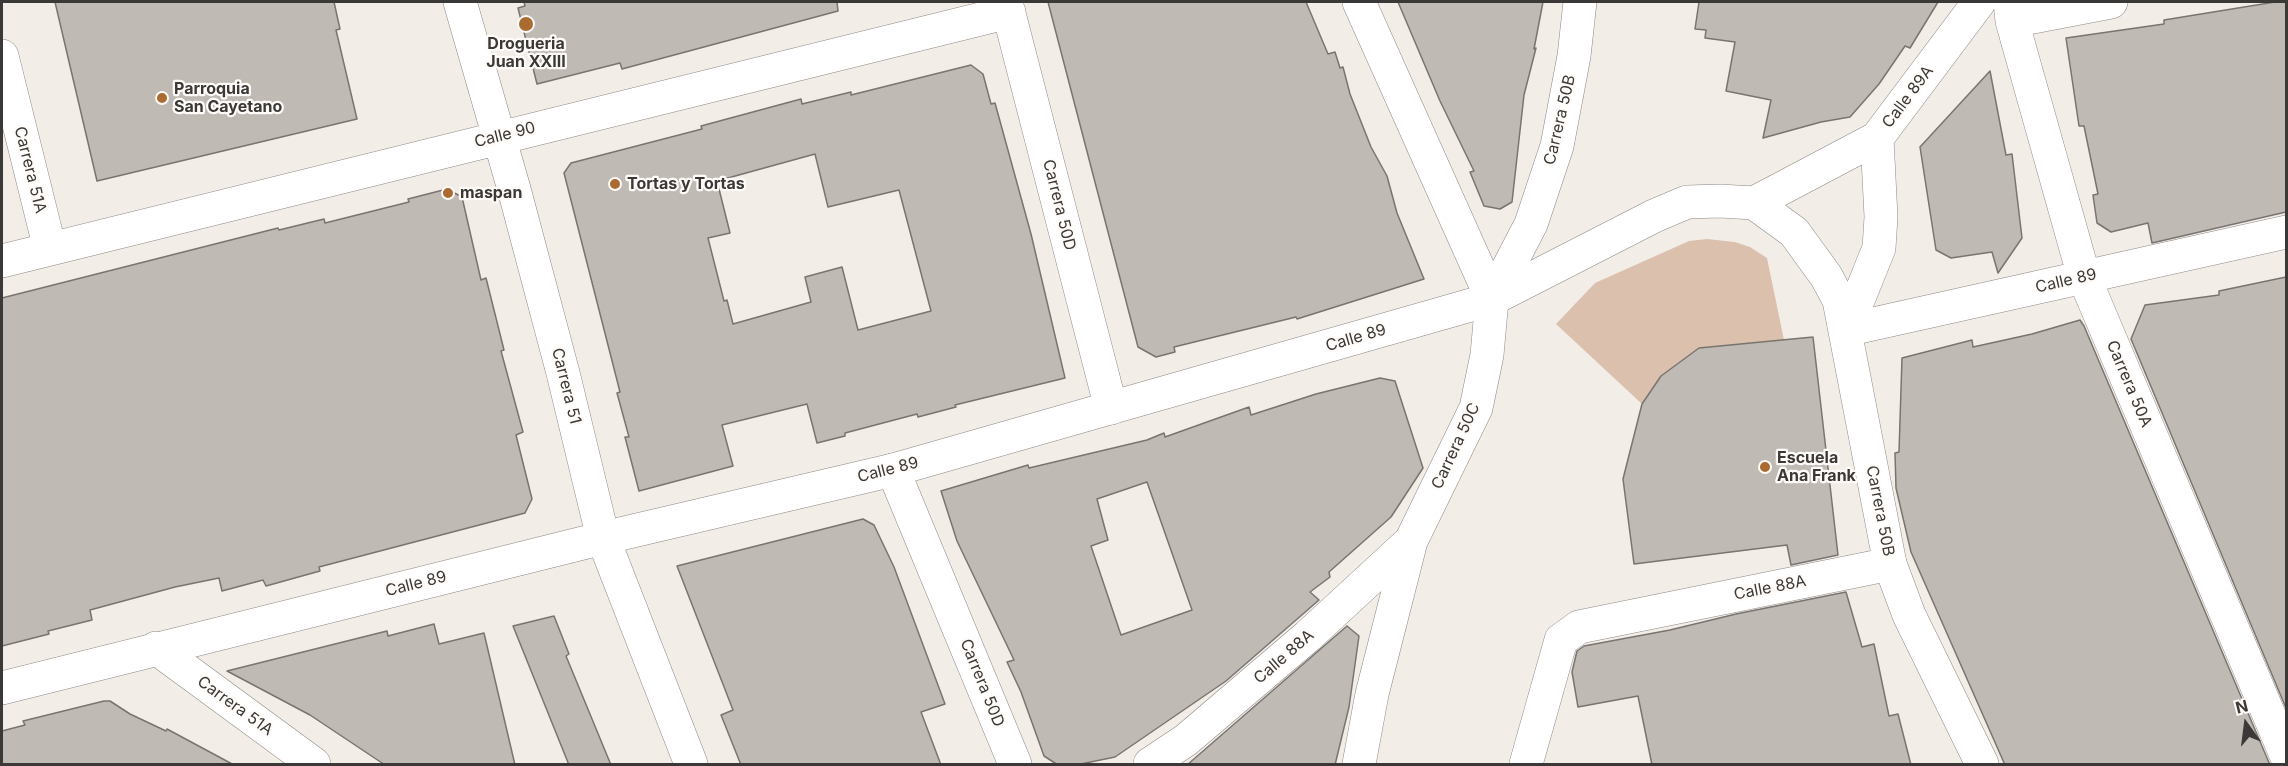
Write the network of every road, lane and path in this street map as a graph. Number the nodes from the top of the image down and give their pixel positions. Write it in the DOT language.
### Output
graph roads {
  1 [pos="460,2"];
  2 [pos="1359,2"];
  3 [pos="1580,2"];
  4 [pos="1978,2"];
  5 [pos="2111,2"];
  6 [pos="1008,7"];
  7 [pos="2011,11"];
  8 [pos="2,56"];
  9 [pos="498,137"];
  10 [pos="1878,138"];
  11 [pos="1754,203"];
  12 [pos="2286,232"];
  13 [pos="50,249"];
  14 [pos="2,261"];
  15 [pos="2084,277"];
  16 [pos="1492,299"];
  17 [pos="1846,330"];
  18 [pos="1111,408"];
  19 [pos="893,470"];
  20 [pos="603,538"];
  21 [pos="1411,541"];
  22 [pos="1890,564"];
  23 [pos="156,648"];
  24 [pos="2,688"];
  25 [pos="2286,755"];
  26 [pos="314,765"];
  27 [pos="692,765"];
  28 [pos="1015,765"];
  29 [pos="1150,765"];
  30 [pos="1359,765"];
  31 [pos="1526,765"];
  32 [pos="1982,765"];
  1 -- 9 [label="street, Carrera 51"];
  2 -- 16 [label="street, Carrera 50C"];
  3 -- 16 [label="street, Carrera 50B"];
  4 -- 10 [label="street, Calle 89A"];
  5 -- 7 [label="street"];
  6 -- 9 [label="street, Calle 90"];
  6 -- 18 [label="street, Carrera 50D"];
  7 -- 15 [label="street, Carrera 50A"];
  8 -- 13 [label="street, Carrera 51A"];
  9 -- 13 [label="street, Calle 90"];
  9 -- 20 [label="street, Carrera 51"];
  10 -- 11 [label="street, Calle 89A"];
  10 -- 17 [label="street"];
  11 -- 16 [label="street, Calle 89"];
  11 -- 17 [label="street, Carrera 50B"];
  12 -- 15 [label="street, Calle 89"];
  13 -- 14 [label="street, Calle 90"];
  15 -- 17 [label="street, Calle 89"];
  15 -- 25 [label="street, Carrera 50A"];
  16 -- 18 [label="street, Calle 89"];
  16 -- 21 [label="street, Carrera 50C"];
  17 -- 22 [label="street, Carrera 50B"];
  18 -- 19 [label="street, Calle 89"];
  19 -- 20 [label="street, Calle 89"];
  19 -- 28 [label="street, Carrera 50D"];
  20 -- 23 [label="street, Calle 89"];
  20 -- 27 [label="street, Carrera 51"];
  21 -- 29 [label="street, Calle 88A"];
  21 -- 30 [label="street, Carrera 50C"];
  22 -- 31 [label="street, Calle 88A"];
  22 -- 32 [label="street, Carrera 50B"];
  23 -- 24 [label="street, Calle 89"];
  23 -- 26 [label="street, Carrera 51A"];
}
